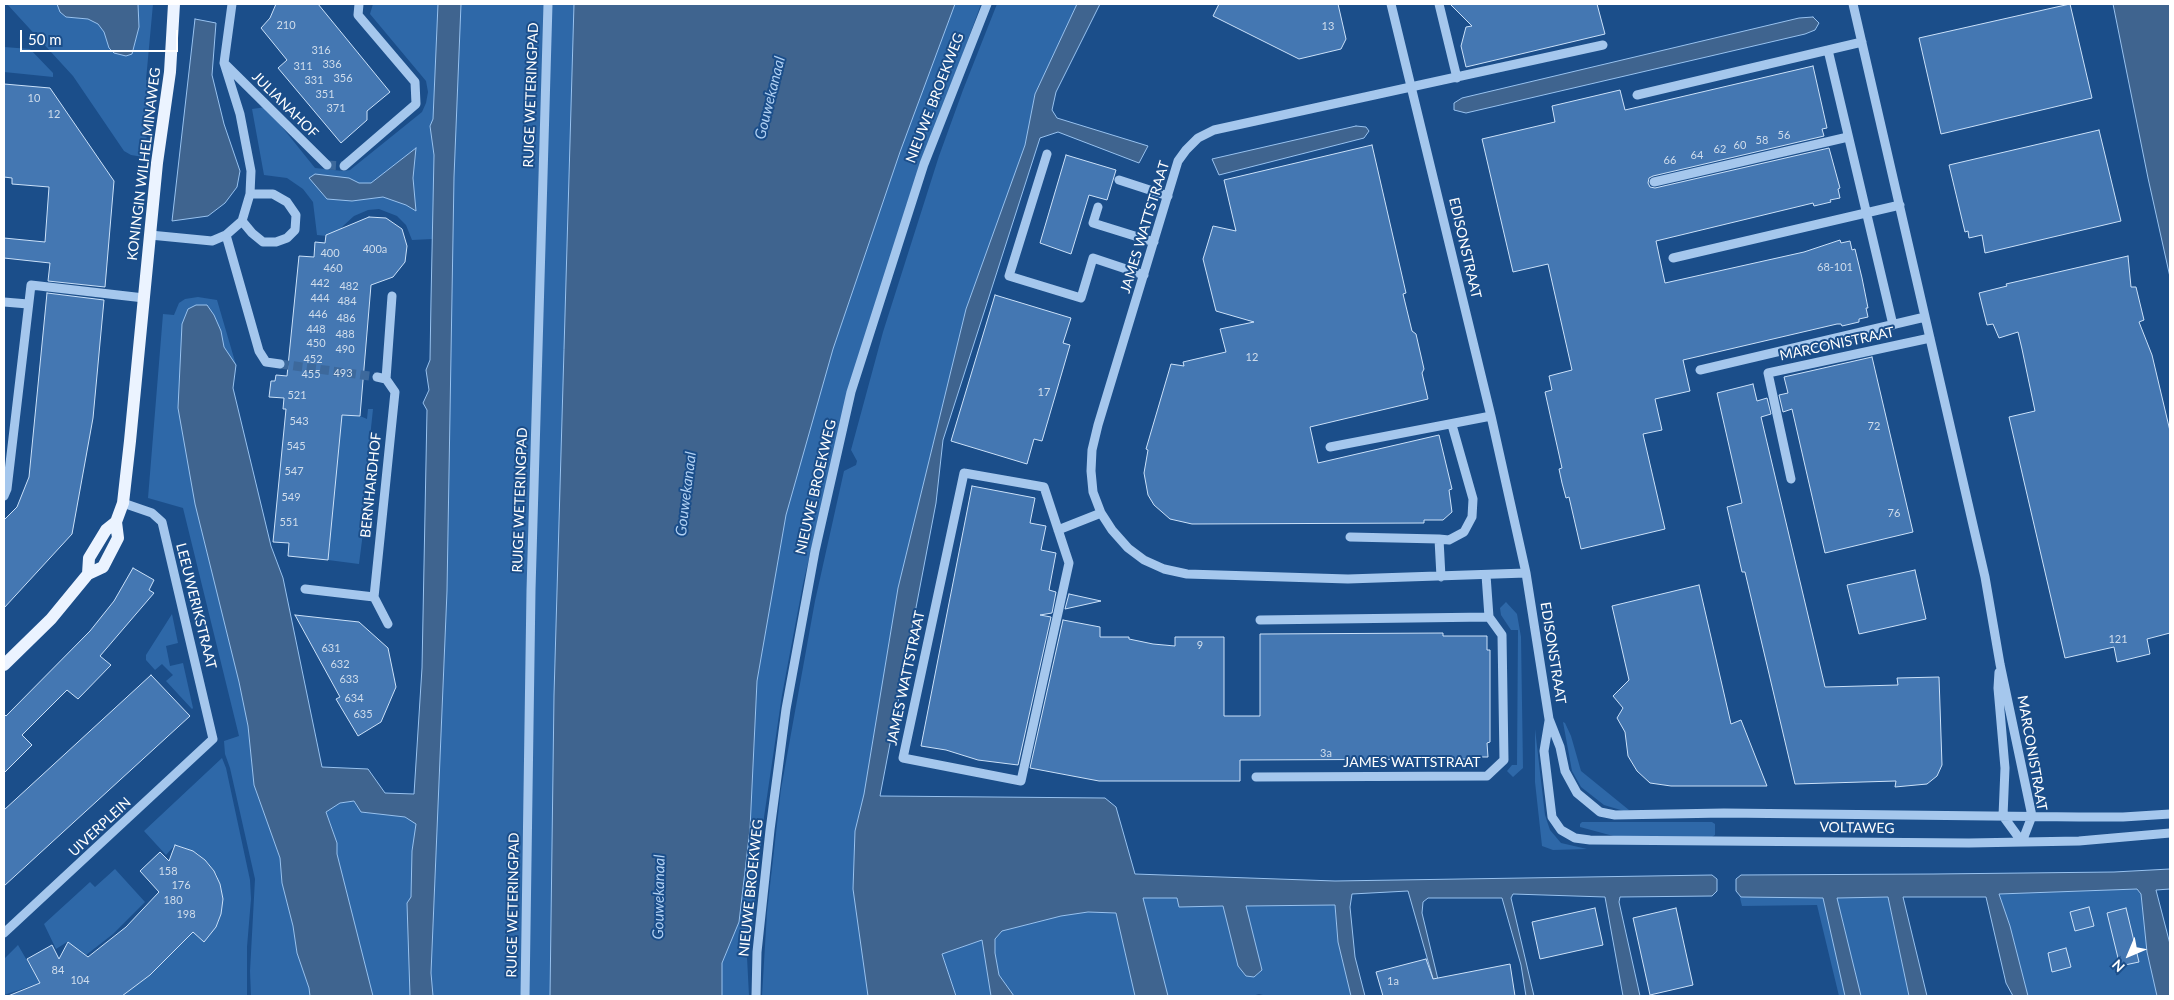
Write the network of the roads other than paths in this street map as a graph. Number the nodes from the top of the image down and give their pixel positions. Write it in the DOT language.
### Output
graph roads {
  1 [pos="174,4"];
  2 [pos="232,4"];
  3 [pos="359,4"];
  4 [pos="548,4"];
  5 [pos="987,4"];
  6 [pos="1391,4"];
  7 [pos="1440,4"];
  8 [pos="1854,4"];
  9 [pos="1862,42"];
  10 [pos="1603,45"];
  11 [pos="1828,50"];
  12 [pos="224,63"];
  13 [pos="1457,78"];
  14 [pos="1412,87"];
  15 [pos="1637,95"];
  16 [pos="1848,137"];
  17 [pos="1047,154"];
  18 [pos="327,165"];
  19 [pos="344,166"];
  20 [pos="1119,180"];
  21 [pos="1654,182"];
  22 [pos="250,194"];
  23 [pos="1168,196"];
  24 [pos="1900,205"];
  25 [pos="1098,207"];
  26 [pos="1866,213"];
  27 [pos="242,221"];
  28 [pos="150,235"];
  29 [pos="226,235"];
  30 [pos="1154,242"];
  31 [pos="1673,258"];
  32 [pos="1144,275"];
  33 [pos="392,296"];
  34 [pos="144,298"];
  35 [pos="4,302"];
  36 [pos="28,304"];
  37 [pos="1926,317"];
  38 [pos="1893,325"];
  39 [pos="1930,338"];
  40 [pos="280,364"];
  41 [pos="1700,370"];
  42 [pos="1491,416"];
  43 [pos="1452,425"];
  44 [pos="1330,447"];
  45 [pos="1791,479"];
  46 [pos="4,496"];
  47 [pos="123,503"];
  48 [pos="1101,513"];
  49 [pos="1058,530"];
  50 [pos="1350,537"];
  51 [pos="1439,540"];
  52 [pos="1526,574"];
  53 [pos="1486,575"];
  54 [pos="1441,577"];
  55 [pos="305,589"];
  56 [pos="374,597"];
  57 [pos="1490,617"];
  58 [pos="1260,620"];
  59 [pos="388,624"];
  60 [pos="2000,664"];
  61 [pos="4,666"];
  62 [pos="1549,719"];
  63 [pos="213,740"];
  64 [pos="1256,777"];
  65 [pos="1586,802"];
  66 [pos="2170,814"];
  67 [pos="2003,816"];
  68 [pos="2032,816"];
  69 [pos="1552,817"];
  70 [pos="2170,833"];
  71 [pos="2022,842"];
  72 [pos="4,933"];
  73 [pos="525,996"];
  74 [pos="756,996"];
  1 -- 28 [label="main road, KONINGIN WILHELMINAWEG"];
  2 -- 12 [label="street, JULIANAHOF"];
  3 -- 19 [label="street"];
  4 -- 73 [label="street, RUIGE WETERINGPAD"];
  5 -- 74 [label="street, NIEUWE BROEKWEG"];
  6 -- 14 [label="street, EDISONSTRAAT"];
  7 -- 13 [label="street"];
  8 -- 9 [label="street, MARCONISTRAAT"];
  9 -- 11 [label="street"];
  9 -- 24 [label="street, MARCONISTRAAT"];
  10 -- 13 [label="street"];
  11 -- 15 [label="street"];
  11 -- 16 [label="street, MARCONISTRAAT"];
  12 -- 18 [label="street, JULIANAHOF"];
  12 -- 22 [label="street, JULIANAHOF"];
  13 -- 14 [label="street"];
  14 -- 23 [label="street, JAMES WATTSTRAAT"];
  14 -- 42 [label="street, EDISONSTRAAT"];
  16 -- 21 [label="street"];
  16 -- 26 [label="street, MARCONISTRAAT"];
  17 -- 32 [label="street"];
  20 -- 23 [label="street"];
  22 -- 27 [label="street"];
  22 -- 27 [label="street"];
  23 -- 30 [label="street, JAMES WATTSTRAAT"];
  24 -- 26 [label="street"];
  24 -- 37 [label="street, MARCONISTRAAT"];
  25 -- 30 [label="street"];
  26 -- 31 [label="street"];
  26 -- 38 [label="street, MARCONISTRAAT"];
  27 -- 29 [label="street"];
  28 -- 29 [label="street"];
  28 -- 34 [label="main road, KONINGIN WILHELMINAWEG"];
  29 -- 40 [label="street"];
  30 -- 32 [label="street, JAMES WATTSTRAAT"];
  32 -- 48 [label="street, JAMES WATTSTRAAT"];
  33 -- 56 [label="street, BERNHARDHOF"];
  34 -- 36 [label="street"];
  34 -- 47 [label="main road, KONINGIN WILHELMINAWEG"];
  35 -- 36 [label="street"];
  36 -- 46 [label="street"];
  37 -- 38 [label="street, MARCONISTRAAT"];
  37 -- 39 [label="street, MARCONISTRAAT"];
  38 -- 41 [label="street, MARCONISTRAAT"];
  39 -- 45 [label="street, MARCONISTRAAT"];
  39 -- 60 [label="street, MARCONISTRAAT"];
  42 -- 43 [label="street"];
  42 -- 52 [label="street, EDISONSTRAAT"];
  43 -- 44 [label="street"];
  43 -- 51 [label="street"];
  47 -- 61 [label="main road, KONINGIN WILHELMINAWEG"];
  47 -- 63 [label="street, LEEUWERIKSTRAAT"];
  48 -- 49 [label="street"];
  48 -- 54 [label="street, JAMES WATTSTRAAT"];
  49 -- 49 [label="street, JAMES WATTSTRAAT"];
  50 -- 51 [label="street"];
  51 -- 54 [label="street"];
  52 -- 53 [label="street, JAMES WATTSTRAAT"];
  52 -- 62 [label="street, EDISONSTRAAT"];
  53 -- 54 [label="street, JAMES WATTSTRAAT"];
  53 -- 57 [label="street, JAMES WATTSTRAAT"];
  55 -- 56 [label="street"];
  56 -- 59 [label="street"];
  57 -- 58 [label="street"];
  57 -- 64 [label="street, JAMES WATTSTRAAT"];
  60 -- 67 [label="street, MARCONISTRAAT"];
  60 -- 68 [label="street, MARCONISTRAAT"];
  62 -- 65 [label="street, EDISONSTRAAT"];
  62 -- 69 [label="street, EDISONSTRAAT"];
  63 -- 72 [label="street, UIVERPLEIN"];
  65 -- 67 [label="street, VOLTAWEG"];
  66 -- 68 [label="street, VOLTAWEG"];
  67 -- 68 [label="street, VOLTAWEG"];
  67 -- 71 [label="street"];
  68 -- 71 [label="street, MARCONISTRAAT"];
  69 -- 71 [label="street, VOLTAWEG"];
  70 -- 71 [label="street, VOLTAWEG"];
}
